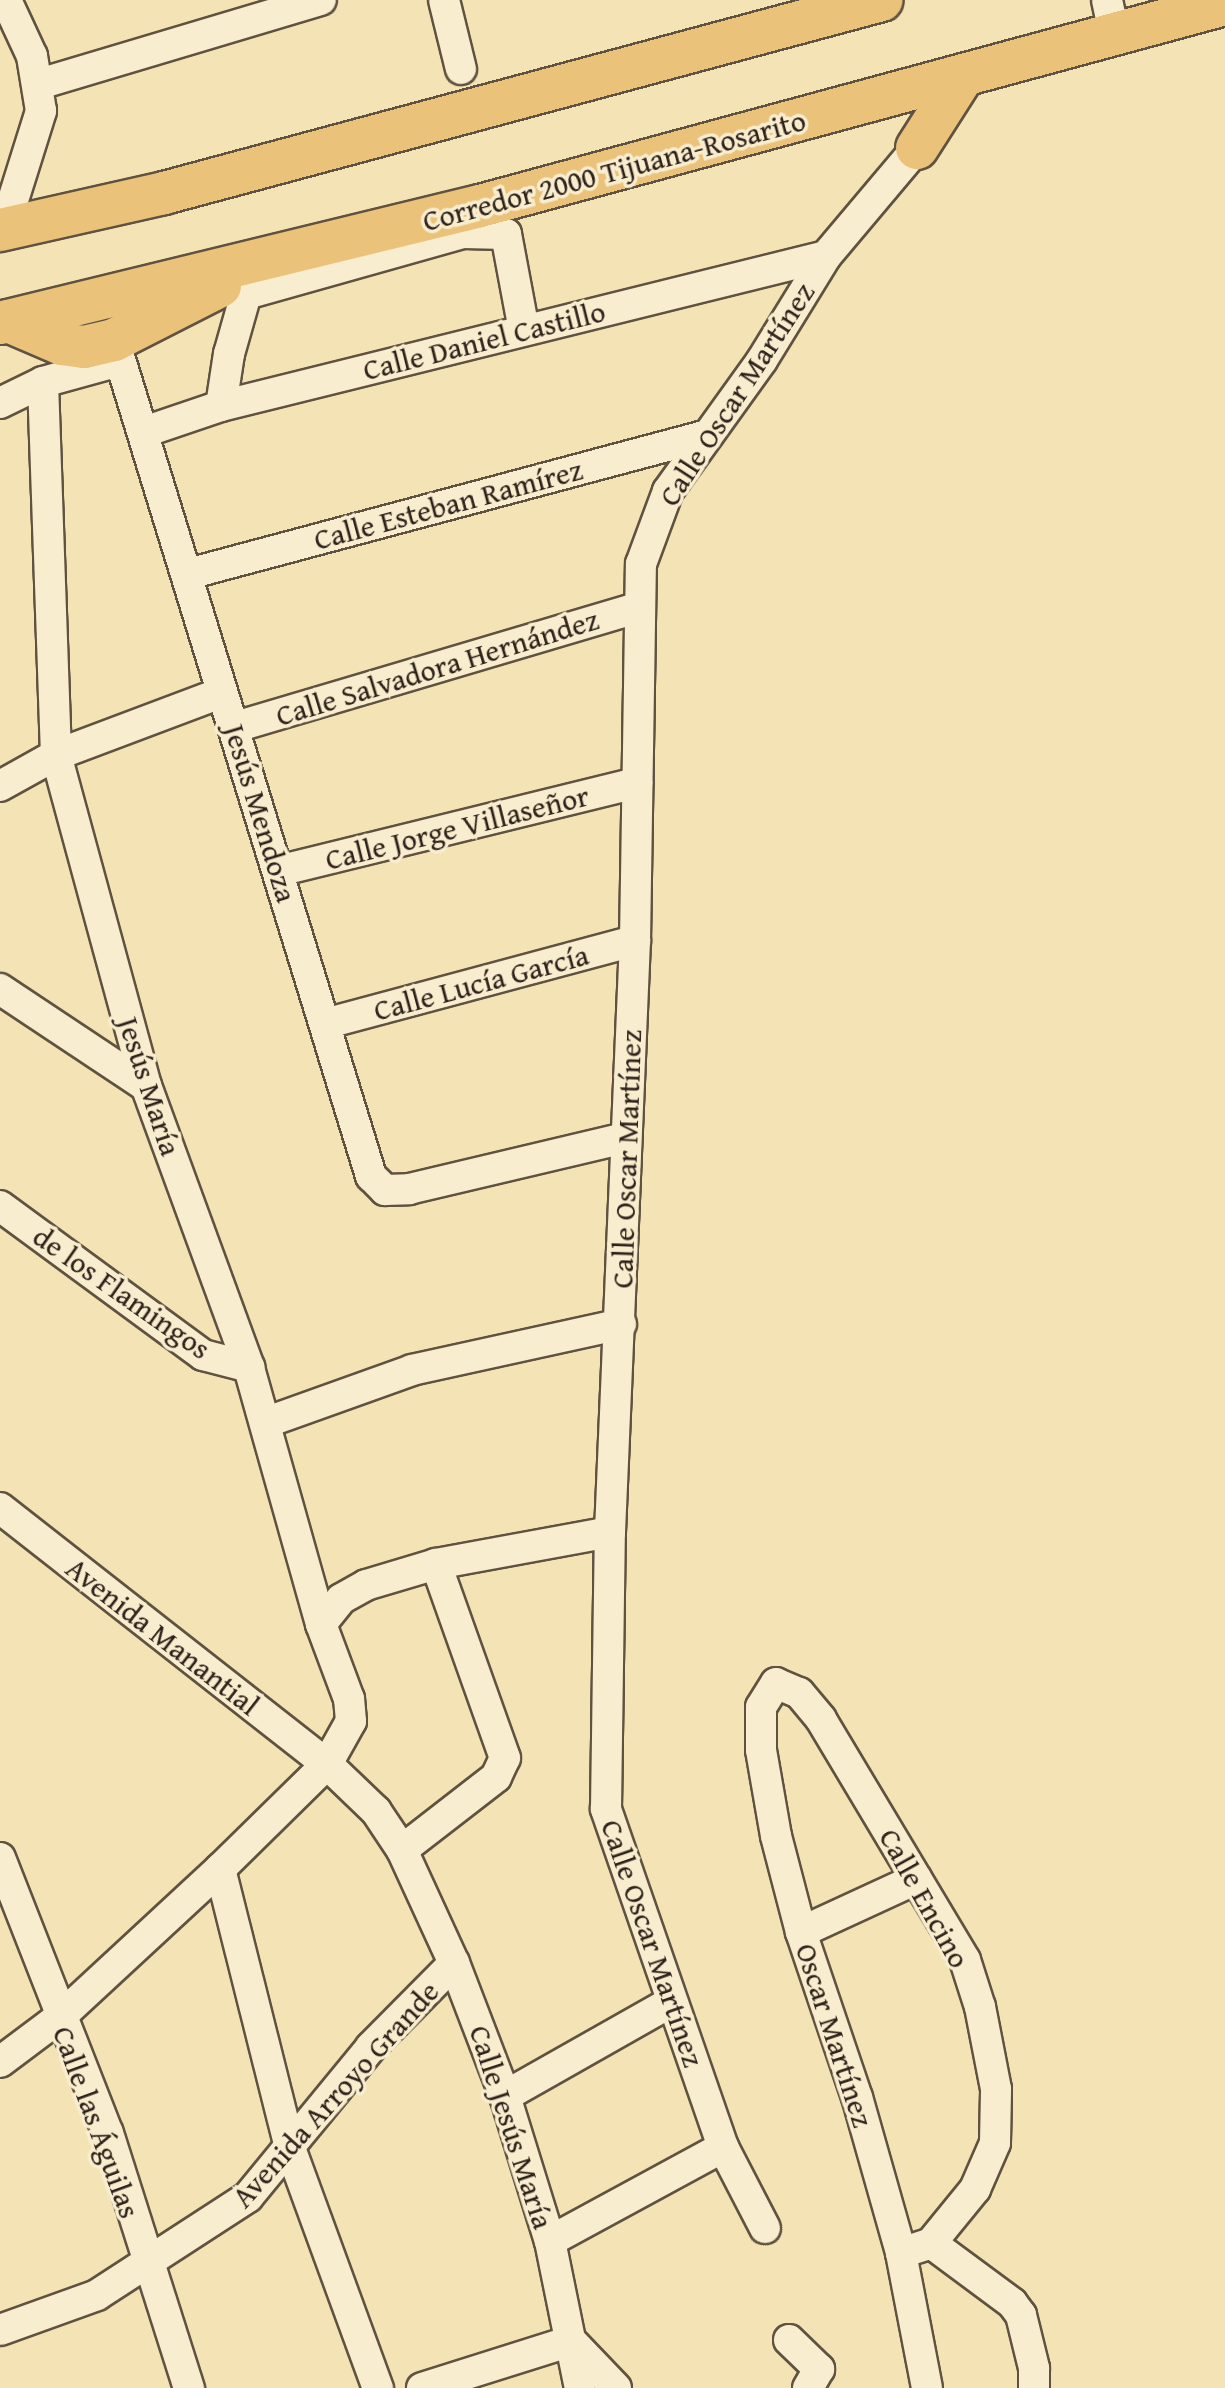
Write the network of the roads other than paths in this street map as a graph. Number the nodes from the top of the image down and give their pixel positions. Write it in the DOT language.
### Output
graph roads {
  1 [pos="6,0"];
  2 [pos="321,0"];
  3 [pos="444,0"];
  4 [pos="882,0"];
  5 [pos="1225,4"];
  6 [pos="1110,17"];
  7 [pos="461,69"];
  8 [pos="961,79"];
  9 [pos="39,84"];
  10 [pos="881,100"];
  11 [pos="917,148"];
  12 [pos="2,230"];
  13 [pos="286,253"];
  14 [pos="826,256"];
  15 [pos="235,289"];
  16 [pos="4,322"];
  17 [pos="524,330"];
  18 [pos="116,351"];
  19 [pos="43,382"];
  20 [pos="0,403"];
  21 [pos="221,406"];
  22 [pos="144,432"];
  23 [pos="708,435"];
  24 [pos="188,574"];
  25 [pos="639,607"];
  26 [pos="221,693"];
  27 [pos="235,727"];
  28 [pos="56,755"];
  29 [pos="637,783"];
  30 [pos="0,786"];
  31 [pos="278,871"];
  32 [pos="635,941"];
  33 [pos="0,989"];
  34 [pos="328,1023"];
  35 [pos="146,1086"];
  36 [pos="624,1138"];
  37 [pos="0,1206"];
  38 [pos="621,1324"];
  39 [pos="249,1367"];
  40 [pos="267,1422"];
  41 [pos="0,1508"];
  42 [pos="610,1532"];
  43 [pos="436,1564"];
  44 [pos="321,1624"];
  45 [pos="776,1683"];
  46 [pos="327,1764"];
  47 [pos="402,1850"];
  48 [pos="0,1858"];
  49 [pos="220,1869"];
  50 [pos="916,1879"];
  51 [pos="801,1932"];
  52 [pos="454,1963"];
  53 [pos="671,2002"];
  54 [pos="60,2017"];
  55 [pos="0,2062"];
  56 [pos="505,2096"];
  57 [pos="723,2147"];
  58 [pos="290,2148"];
  59 [pos="765,2228"];
  60 [pos="550,2241"];
  61 [pos="931,2243"];
  62 [pos="901,2253"];
  63 [pos="145,2261"];
  64 [pos="0,2330"];
  65 [pos="789,2340"];
  66 [pos="571,2341"];
  67 [pos="189,2388"];
  68 [pos="378,2388"];
  69 [pos="422,2388"];
  70 [pos="580,2388"];
  71 [pos="616,2388"];
  72 [pos="808,2388"];
  73 [pos="927,2388"];
  74 [pos="1034,2388"];
  1 -- 9 [label="street"];
  2 -- 9 [label="street"];
  3 -- 7 [label="street"];
  4 -- 12 [label="highway"];
  5 -- 6 [label="highway, Corredor 2000 Tijuana-Rosarito"];
  6 -- 8 [label="highway, Corredor 2000 Tijuana-Rosarito"];
  8 -- 10 [label="highway, Corredor 2000 Tijuana-Rosarito"];
  8 -- 11 [label="highway"];
  9 -- 12 [label="street"];
  10 -- 11 [label="highway"];
  10 -- 13 [label="highway, Corredor 2000 Tijuana-Rosarito"];
  11 -- 14 [label="street, Calle Oscar Martínez"];
  13 -- 15 [label="highway"];
  13 -- 16 [label="highway, Corredor 2000 Tijuana-Rosarito"];
  14 -- 17 [label="street, Calle Daniel Castillo"];
  14 -- 23 [label="street, Calle Oscar Martínez"];
  15 -- 17 [label="street"];
  15 -- 18 [label="highway"];
  15 -- 21 [label="street"];
  16 -- 18 [label="highway"];
  17 -- 21 [label="street, Calle Daniel Castillo"];
  18 -- 19 [label="street"];
  18 -- 22 [label="street, Jesús Mendoza"];
  19 -- 20 [label="street"];
  19 -- 28 [label="street, Jesús María"];
  21 -- 22 [label="street, Calle Daniel Castillo"];
  22 -- 24 [label="street, Jesús Mendoza"];
  23 -- 24 [label="street, Calle Esteban Ramírez"];
  23 -- 25 [label="street, Calle Oscar Martínez"];
  24 -- 26 [label="street, Jesús Mendoza"];
  25 -- 27 [label="street, Calle Salvadora Hernández"];
  25 -- 29 [label="street, Calle Oscar Martínez"];
  26 -- 27 [label="street, Jesús Mendoza"];
  26 -- 28 [label="street"];
  27 -- 31 [label="street, Jesús Mendoza"];
  28 -- 30 [label="street"];
  28 -- 35 [label="street, Jesús María"];
  29 -- 31 [label="street, Calle Jorge Villaseñor"];
  29 -- 32 [label="street, Calle Oscar Martínez"];
  31 -- 34 [label="street, Jesús Mendoza"];
  32 -- 34 [label="street, Calle Lucía García"];
  32 -- 36 [label="street, Calle Oscar Martínez"];
  33 -- 35 [label="street"];
  34 -- 36 [label="street, Jesús Mendoza"];
  35 -- 39 [label="street, Jesús María"];
  36 -- 38 [label="street, Calle Oscar Martínez"];
  37 -- 39 [label="street, de los Flamingos"];
  38 -- 40 [label="street"];
  38 -- 42 [label="street, Calle Oscar Martínez"];
  39 -- 40 [label="street, Jesús María"];
  40 -- 44 [label="street, Jesús María"];
  41 -- 46 [label="street, Avenida Manantial"];
  42 -- 43 [label="street"];
  42 -- 53 [label="street, Calle Oscar Martínez"];
  43 -- 44 [label="street"];
  43 -- 47 [label="street"];
  44 -- 46 [label="street, Jesús María"];
  45 -- 50 [label="street, Calle Encino"];
  45 -- 51 [label="street, Oscar Martínez"];
  46 -- 47 [label="street, Calle Jesús María"];
  46 -- 49 [label="street, Jesús María"];
  47 -- 52 [label="street, Calle Jesús María"];
  48 -- 54 [label="street, Calle las Águilas"];
  49 -- 54 [label="street, Jesús María"];
  49 -- 58 [label="street"];
  50 -- 51 [label="street"];
  50 -- 61 [label="street, Calle Encino"];
  51 -- 62 [label="street, Oscar Martínez"];
  52 -- 56 [label="street, Calle Jesús María"];
  52 -- 58 [label="street, Avenida Arroyo Grande"];
  53 -- 56 [label="street"];
  53 -- 57 [label="street, Calle Oscar Martínez"];
  54 -- 55 [label="street, Jesús María"];
  54 -- 63 [label="street, Calle las Águilas"];
  56 -- 60 [label="street, Calle Jesús María"];
  57 -- 59 [label="street, Calle Oscar Martínez"];
  57 -- 60 [label="street"];
  58 -- 63 [label="street, Avenida Arroyo Grande"];
  58 -- 68 [label="street"];
  60 -- 66 [label="street, Calle Jesús María"];
  61 -- 62 [label="street"];
  61 -- 74 [label="street"];
  62 -- 73 [label="street, Oscar Martínez"];
  63 -- 64 [label="street, Avenida Arroyo Grande"];
  63 -- 67 [label="street, Calle las Águilas"];
  65 -- 72 [label="street"];
  66 -- 69 [label="street"];
  66 -- 70 [label="street, Calle Jesús María"];
  66 -- 71 [label="street"];
}
